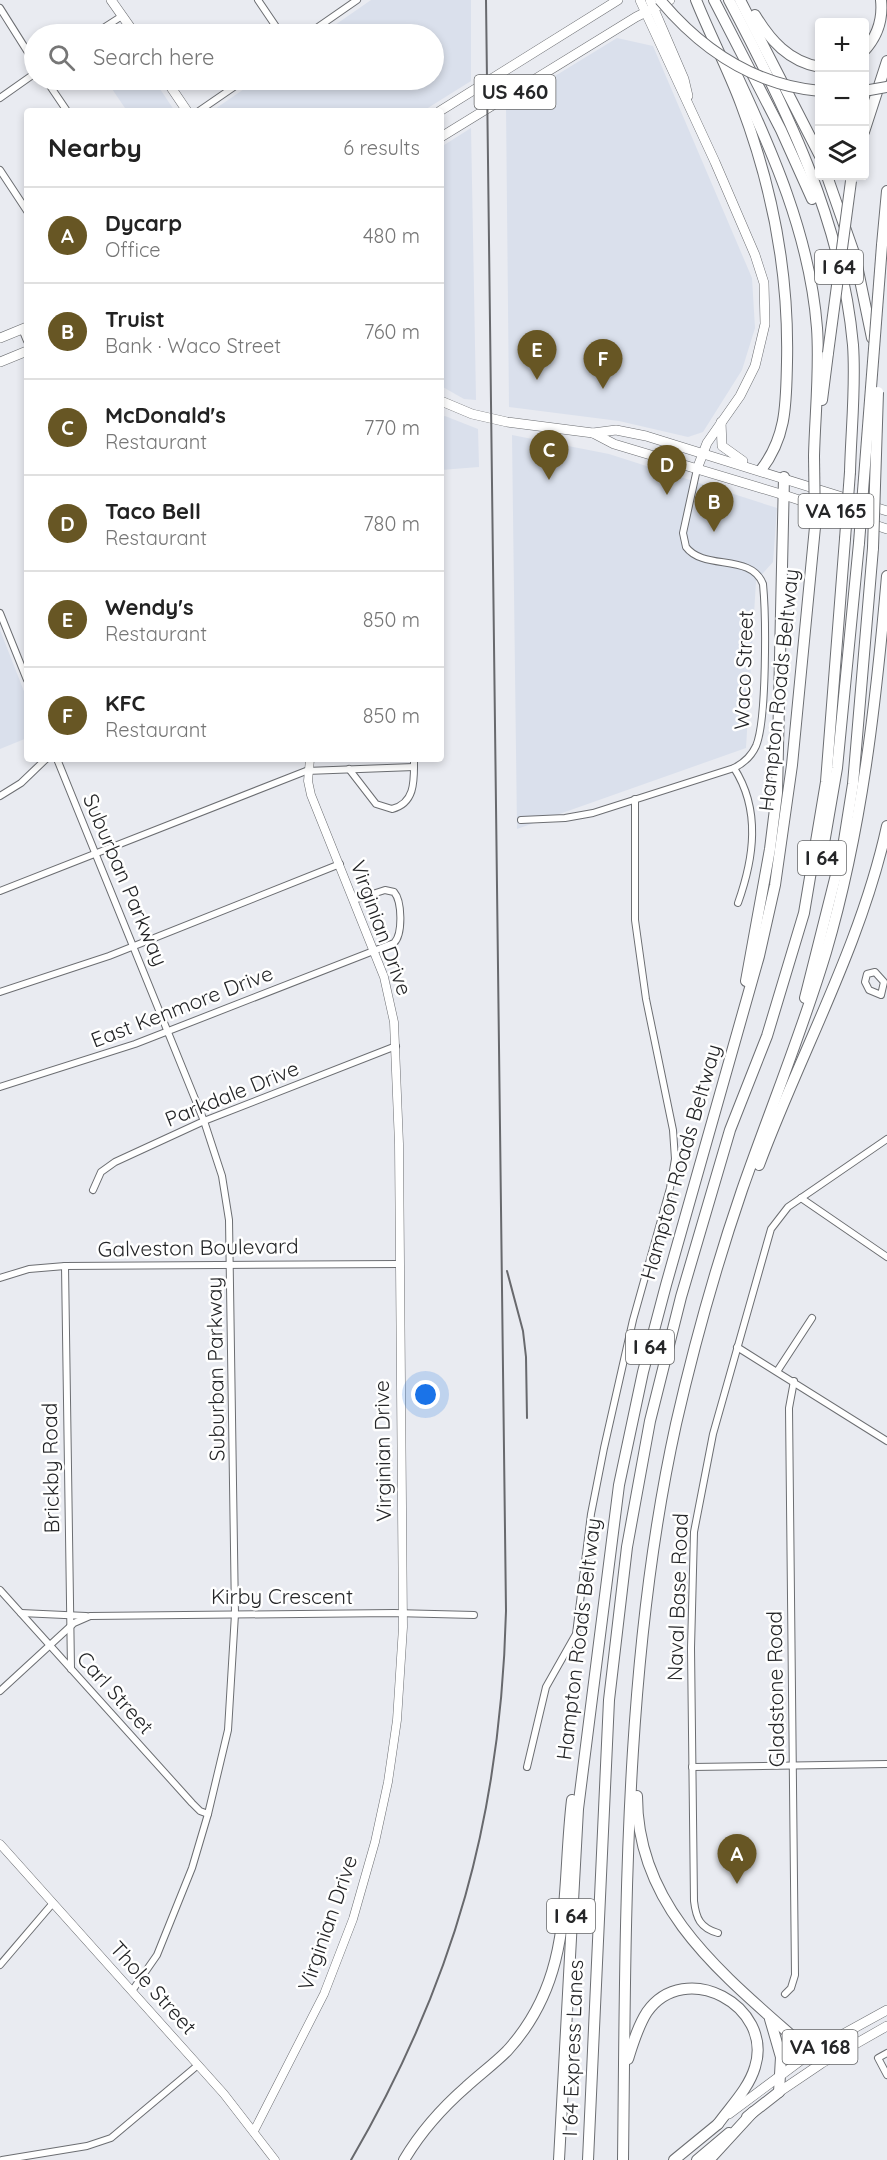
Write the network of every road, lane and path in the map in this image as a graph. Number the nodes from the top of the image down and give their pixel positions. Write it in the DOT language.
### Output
graph roads {
  1 [pos="111,0"];
  2 [pos="258,0"];
  3 [pos="357,0"];
  4 [pos="618,0"];
  5 [pos="640,0"];
  6 [pos="670,0"];
  7 [pos="697,0"];
  8 [pos="714,0"];
  9 [pos="747,0"];
  10 [pos="881,0"];
  11 [pos="655,2"];
  12 [pos="735,2"];
  13 [pos="0,8"];
  14 [pos="645,12"];
  15 [pos="122,16"];
  16 [pos="709,22"];
  17 [pos="110,24"];
  18 [pos="128,24"];
  19 [pos="274,24"];
  20 [pos="322,24"];
  21 [pos="869,44"];
  22 [pos="24,46"];
  23 [pos="887,62"];
  24 [pos="815,66"];
  25 [pos="24,81"];
  26 [pos="887,87"];
  27 [pos="815,89"];
  28 [pos="53,90"];
  29 [pos="173,90"];
  30 [pos="229,90"];
  31 [pos="869,90"];
  32 [pos="0,98"];
  33 [pos="690,104"];
  34 [pos="65,108"];
  35 [pos="185,108"];
  36 [pos="203,108"];
  37 [pos="444,109"];
  38 [pos="866,126"];
  39 [pos="444,135"];
  40 [pos="815,149"];
  41 [pos="0,170"];
  42 [pos="829,180"];
  43 [pos="852,180"];
  44 [pos="886,195"];
  45 [pos="24,206"];
  46 [pos="838,254"];
  47 [pos="24,328"];
  48 [pos="0,338"];
  49 [pos="24,352"];
  50 [pos="0,362"];
  51 [pos="444,402"];
  52 [pos="721,422"];
  53 [pos="593,433"];
  54 [pos="702,453"];
  55 [pos="817,458"];
  56 [pos="697,469"];
  57 [pos="761,470"];
  58 [pos="784,477"];
  59 [pos="784,495"];
  60 [pos="887,510"];
  61 [pos="887,529"];
  62 [pos="887,576"];
  63 [pos="0,613"];
  64 [pos="24,673"];
  65 [pos="43,762"];
  66 [pos="58,762"];
  67 [pos="310,762"];
  68 [pos="414,762"];
  69 [pos="414,767"];
  70 [pos="734,768"];
  71 [pos="350,769"];
  72 [pos="309,770"];
  73 [pos="0,796"];
  74 [pos="635,799"];
  75 [pos="521,820"];
  76 [pos="887,826"];
  77 [pos="95,852"];
  78 [pos="340,864"];
  79 [pos="0,891"];
  80 [pos="354,900"];
  81 [pos="738,903"];
  82 [pos="135,946"];
  83 [pos="374,952"];
  84 [pos="0,992"];
  85 [pos="739,1028"];
  86 [pos="170,1031"];
  87 [pos="798,1034"];
  88 [pos="396,1046"];
  89 [pos="0,1087"];
  90 [pos="204,1120"];
  91 [pos="887,1139"];
  92 [pos="723,1158"];
  93 [pos="93,1190"];
  94 [pos="801,1198"];
  95 [pos="887,1257"];
  96 [pos="399,1264"];
  97 [pos="231,1265"];
  98 [pos="65,1266"];
  99 [pos="0,1278"];
  100 [pos="812,1318"];
  101 [pos="737,1347"];
  102 [pos="691,1361"];
  103 [pos="778,1370"];
  104 [pos="794,1381"];
  105 [pos="887,1442"];
  106 [pos="0,1590"];
  107 [pos="21,1613"];
  108 [pos="403,1613"];
  109 [pos="236,1614"];
  110 [pos="474,1615"];
  111 [pos="69,1616"];
  112 [pos="90,1616"];
  113 [pos="69,1628"];
  114 [pos="50,1646"];
  115 [pos="71,1669"];
  116 [pos="593,1673"];
  117 [pos="0,1691"];
  118 [pos="635,1719"];
  119 [pos="887,1764"];
  120 [pos="793,1765"];
  121 [pos="527,1767"];
  122 [pos="692,1767"];
  123 [pos="208,1814"];
  124 [pos="0,1844"];
  125 [pos="53,1903"];
  126 [pos="717,1933"];
  127 [pos="0,1965"];
  128 [pos="132,1991"];
  129 [pos="785,1994"];
  130 [pos="887,2010"];
  131 [pos="767,2014"];
  132 [pos="887,2026"];
  133 [pos="832,2040"];
  134 [pos="887,2053"];
  135 [pos="198,2065"];
  136 [pos="625,2070"];
  137 [pos="781,2074"];
  138 [pos="887,2075"];
  139 [pos="779,2092"];
  140 [pos="753,2112"];
  141 [pos="718,2124"];
  142 [pos="254,2130"];
  143 [pos="2,2160"];
  144 [pos="275,2160"];
  145 [pos="404,2160"];
  146 [pos="559,2160"];
  147 [pos="588,2160"];
  148 [pos="624,2160"];
  149 [pos="674,2160"];
  150 [pos="697,2160"];
  151 [pos="710,2160"];
  1 -- 15 [label="main road"];
  2 -- 19 [label="street"];
  3 -- 20 [label="street"];
  4 -- 37 [label="main road, US 460"];
  5 -- 14 [label="main road"];
  6 -- 11 [label="main road, US 460"];
  7 -- 16 [label="highway"];
  8 -- 46 [label="highway"];
  9 -- 24 [label="highway"];
  10 -- 21 [label="highway"];
  11 -- 14 [label="main road, US 460"];
  11 -- 27 [label="highway, bridge"];
  11 -- 33 [label="main road"];
  12 -- 40 [label="highway"];
  12 -- 46 [label="highway"];
  13 -- 22 [label="street"];
  14 -- 33 [label="main road"];
  14 -- 39 [label="main road, US 460"];
  15 -- 17 [label="street"];
  15 -- 18 [label="main road"];
  16 -- 55 [label="highway"];
  16 -- 57 [label="highway"];
  23 -- 38 [label="highway"];
  25 -- 32 [label="street"];
  26 -- 31 [label="highway, bridge"];
  28 -- 34 [label="street"];
  29 -- 35 [label="main road"];
  30 -- 36 [label="street"];
  33 -- 52 [label="main road"];
  41 -- 45 [label="street"];
  42 -- 87 [label="highway, bridge"];
  43 -- 55 [label="highway, I 64, bridge"];
  44 -- 92 [label="highway, I 64, bridge"];
  46 -- 92 [label="highway, bridge"];
  47 -- 48 [label="main road"];
  49 -- 50 [label="main road"];
  51 -- 53 [label="main road, VA 165"];
  52 -- 54 [label="main road"];
  52 -- 57 [label="main road"];
  53 -- 54 [label="main road, VA 165"];
  53 -- 56 [label="main road, VA 165"];
  54 -- 56 [label="main road"];
  54 -- 57 [label="main road, VA 165"];
  55 -- 85 [label="highway, Hampton Roads Beltway / I 64, bridge"];
  56 -- 59 [label="main road, VA 165"];
  56 -- 70 [label="street, Waco Street"];
  57 -- 58 [label="main road, VA 165"];
  58 -- 59 [label="highway"];
  58 -- 60 [label="main road, VA 165"];
  59 -- 61 [label="main road, VA 165"];
  59 -- 85 [label="highway"];
  62 -- 87 [label="highway, I 64"];
  63 -- 64 [label="street"];
  65 -- 73 [label="street"];
  66 -- 77 [label="street, Suburban Parkway"];
  67 -- 72 [label="street, Virginian Drive"];
  68 -- 69 [label="street"];
  69 -- 71 [label="street"];
  69 -- 71 [label="street"];
  70 -- 74 [label="street, Waco Street"];
  70 -- 81 [label="street"];
  71 -- 72 [label="street"];
  72 -- 77 [label="street"];
  72 -- 78 [label="street, Virginian Drive"];
  74 -- 75 [label="street, Waco Street"];
  74 -- 121 [label="street"];
  76 -- 102 [label="highway"];
  77 -- 79 [label="street"];
  77 -- 82 [label="street, Suburban Parkway"];
  78 -- 80 [label="street, Virginian Drive"];
  78 -- 82 [label="street"];
  80 -- 83 [label="street, Virginian Drive"];
  80 -- 83 [label="street, East Kenmore Drive"];
  82 -- 84 [label="street"];
  82 -- 86 [label="street, Suburban Parkway"];
  83 -- 86 [label="street, East Kenmore Drive"];
  83 -- 88 [label="street, Virginian Drive"];
  85 -- 116 [label="highway, Hampton Roads Beltway / I 64"];
  86 -- 89 [label="street, East Kenmore Drive"];
  86 -- 90 [label="street, Suburban Parkway"];
  87 -- 102 [label="highway, I 64"];
  88 -- 90 [label="street, Parkdale Drive"];
  88 -- 96 [label="street, Virginian Drive"];
  90 -- 93 [label="street, Parkdale Drive"];
  90 -- 97 [label="street, Suburban Parkway"];
  91 -- 94 [label="street"];
  92 -- 147 [label="highway, I 64 Express Lanes"];
  94 -- 95 [label="street"];
  94 -- 101 [label="street, Naval Base Road"];
  96 -- 97 [label="street, Galveston Boulevard"];
  96 -- 108 [label="street, Virginian Drive"];
  97 -- 98 [label="street, Galveston Boulevard"];
  97 -- 109 [label="street, Suburban Parkway"];
  98 -- 99 [label="street, Galveston Boulevard"];
  98 -- 111 [label="street, Brickby Road"];
  100 -- 103 [label="street"];
  101 -- 103 [label="street"];
  101 -- 122 [label="street, Naval Base Road"];
  102 -- 118 [label="highway, I 64"];
  103 -- 104 [label="street"];
  104 -- 105 [label="street"];
  104 -- 120 [label="street, Gladstone Road"];
  106 -- 107 [label="street, Carl Street"];
  107 -- 111 [label="street, Kirby Crescent"];
  107 -- 114 [label="street, Carl Street"];
  108 -- 109 [label="street, Kirby Crescent"];
  108 -- 110 [label="street, Kirby Crescent"];
  108 -- 142 [label="street, Virginian Drive"];
  109 -- 112 [label="street, Kirby Crescent"];
  109 -- 123 [label="street, Suburban Parkway"];
  111 -- 112 [label="street, Kirby Crescent"];
  111 -- 113 [label="street, Brickby Road"];
  112 -- 113 [label="street, Kirby Crescent"];
  113 -- 114 [label="street, Kirby Crescent"];
  113 -- 115 [label="street, Brickby Road"];
  114 -- 115 [label="street, Carl Street"];
  114 -- 117 [label="street, Kirby Crescent"];
  115 -- 123 [label="street, Carl Street"];
  116 -- 145 [label="highway"];
  116 -- 146 [label="highway, Hampton Roads Beltway / I 64"];
  118 -- 131 [label="highway"];
  118 -- 136 [label="highway, I 64"];
  119 -- 120 [label="street"];
  120 -- 122 [label="street"];
  120 -- 129 [label="street, Gladstone Road"];
  122 -- 126 [label="street, Naval Base Road"];
  123 -- 128 [label="street, Suburban Parkway"];
  124 -- 125 [label="street, Thole Street"];
  125 -- 127 [label="street"];
  125 -- 128 [label="street, Thole Street"];
  128 -- 135 [label="street, Thole Street"];
  130 -- 133 [label="main road, VA 168"];
  131 -- 133 [label="highway"];
  131 -- 137 [label="highway"];
  132 -- 139 [label="main road, VA 168"];
  133 -- 137 [label="main road, VA 168"];
  134 -- 138 [label="street"];
  135 -- 142 [label="street, Thole Street"];
  135 -- 143 [label="street"];
  136 -- 141 [label="highway"];
  136 -- 148 [label="highway, I 64"];
  137 -- 139 [label="highway"];
  137 -- 141 [label="main road, VA 168"];
  139 -- 140 [label="highway, VA 168"];
  140 -- 150 [label="highway, VA 168"];
  140 -- 151 [label="highway"];
  141 -- 149 [label="highway, VA 168"];
  142 -- 144 [label="street, Thole Street"];
}
